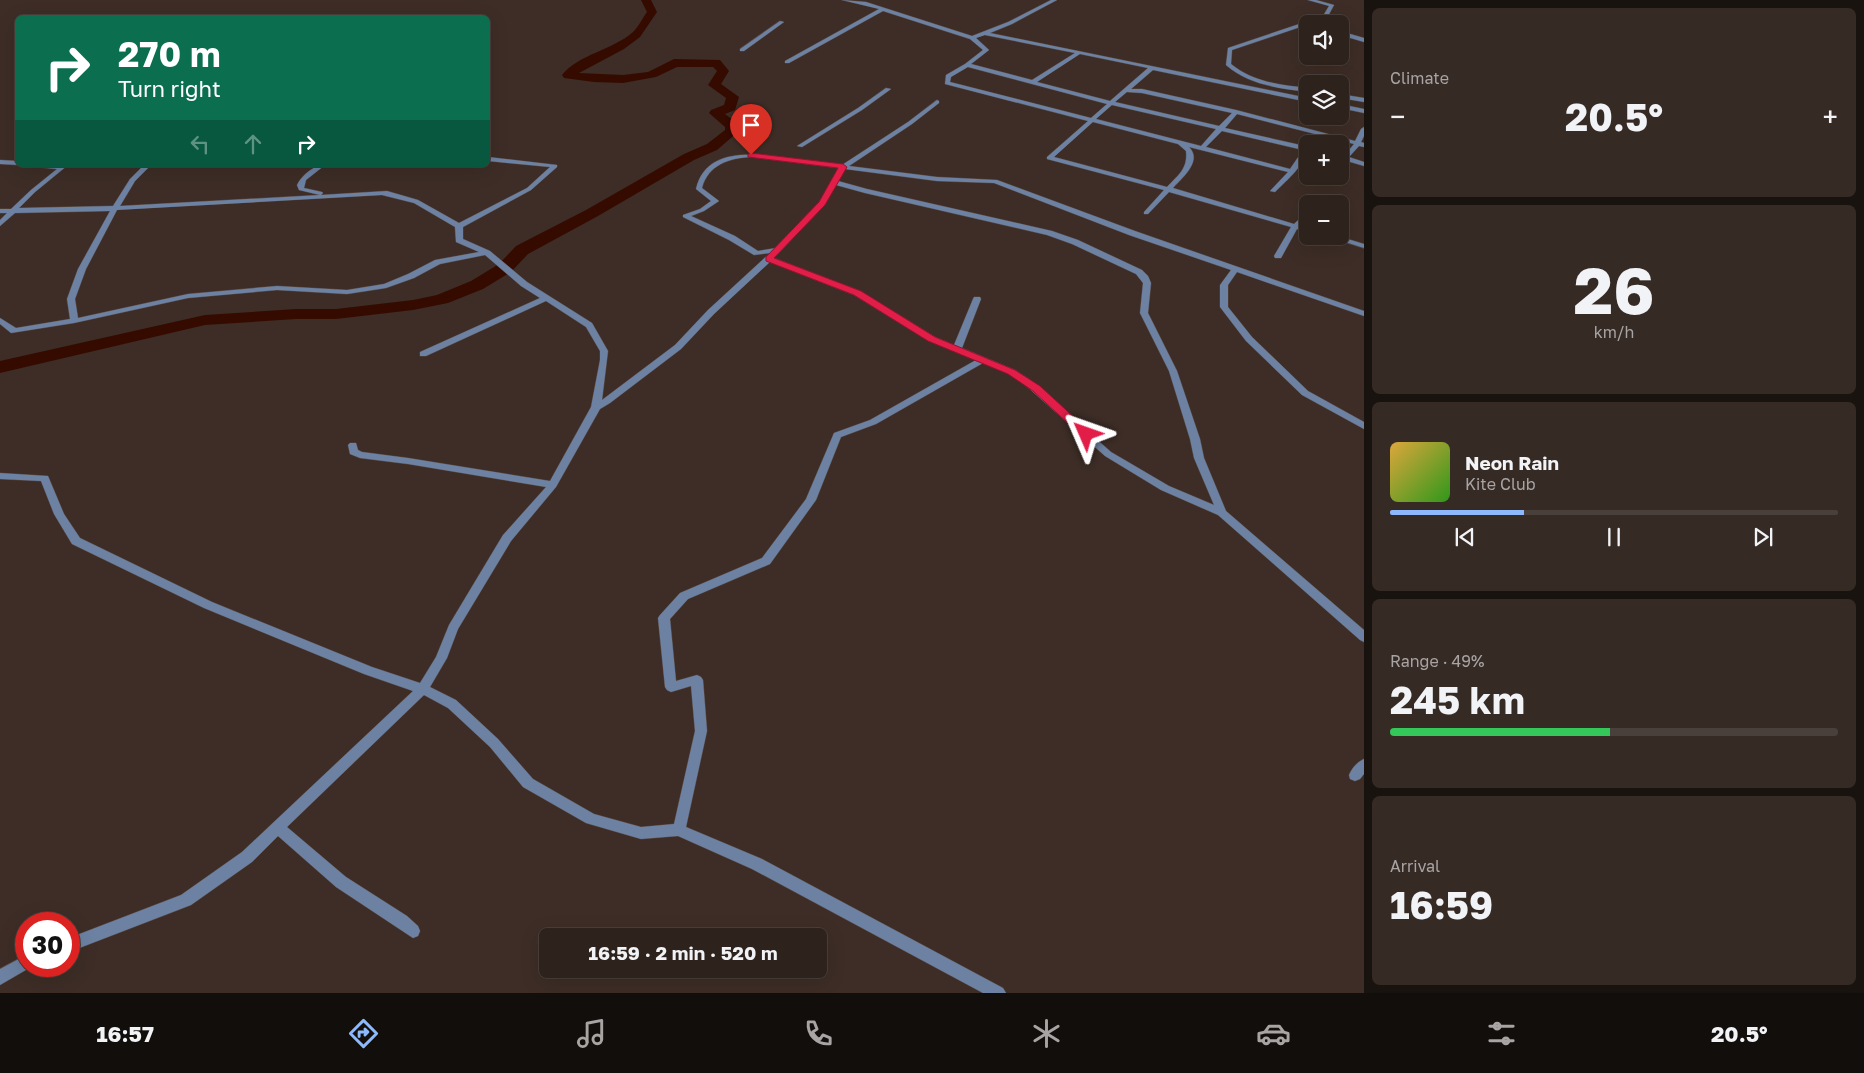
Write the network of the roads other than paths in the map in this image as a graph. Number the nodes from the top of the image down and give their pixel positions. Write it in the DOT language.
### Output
graph roads {
  1 [pos="844,0"];
  2 [pos="1055,0"];
  3 [pos="1310,0"];
  4 [pos="883,9"];
  5 [pos="1326,15"];
  6 [pos="782,22"];
  7 [pos="1299,26"];
  8 [pos="985,33"];
  9 [pos="1349,36"];
  10 [pos="972,38"];
  11 [pos="1364,40"];
  12 [pos="742,50"];
  13 [pos="1080,52"];
  14 [pos="787,62"];
  15 [pos="967,65"];
  16 [pos="1152,68"];
  17 [pos="1032,83"];
  18 [pos="888,89"];
  19 [pos="1299,89"];
  20 [pos="1126,90"];
  21 [pos="1299,98"];
  22 [pos="1349,98"];
  23 [pos="1364,100"];
  24 [pos="938,102"];
  25 [pos="1111,103"];
  26 [pos="1349,108"];
  27 [pos="1364,111"];
  28 [pos="1236,112"];
  29 [pos="1093,119"];
  30 [pos="1220,129"];
  31 [pos="1364,129"];
  32 [pos="1316,134"];
  33 [pos="1180,142"];
  34 [pos="1360,144"];
  35 [pos="1299,145"];
  36 [pos="800,146"];
  37 [pos="1202,148"];
  38 [pos="1349,153"];
  39 [pos="490,160"];
  40 [pos="1299,160"];
  41 [pos="1349,160"];
  42 [pos="0,162"];
  43 [pos="15,163"];
  44 [pos="1364,164"];
  45 [pos="62,167"];
  46 [pos="146,167"];
  47 [pos="319,167"];
  48 [pos="843,167"];
  49 [pos="1292,171"];
  50 [pos="834,182"];
  51 [pos="1167,190"];
  52 [pos="1273,191"];
  53 [pos="387,193"];
  54 [pos="115,208"];
  55 [pos="0,211"];
  56 [pos="12,211"];
  57 [pos="1146,213"];
  58 [pos="1299,223"];
  59 [pos="0,224"];
  60 [pos="459,226"];
  61 [pos="1295,227"];
  62 [pos="1299,228"];
  63 [pos="1349,242"];
  64 [pos="1364,246"];
  65 [pos="778,250"];
  66 [pos="487,253"];
  67 [pos="1278,256"];
  68 [pos="768,259"];
  69 [pos="1235,269"];
  70 [pos="546,298"];
  71 [pos="977,299"];
  72 [pos="1364,314"];
  73 [pos="0,320"];
  74 [pos="74,321"];
  75 [pos="957,349"];
  76 [pos="424,354"];
  77 [pos="983,360"];
  78 [pos="596,407"];
  79 [pos="1364,426"];
  80 [pos="353,445"];
  81 [pos="0,476"];
  82 [pos="553,485"];
  83 [pos="1222,513"];
  84 [pos="1364,637"];
  85 [pos="422,689"];
  86 [pos="277,827"];
  87 [pos="679,830"];
  88 [pos="413,932"];
  89 [pos="80,941"];
  90 [pos="15,968"];
  91 [pos="0,977"];
  92 [pos="998,993"];
  1 -- 4 [label="street"];
  2 -- 8 [label="street"];
  3 -- 5 [label="street"];
  4 -- 10 [label="street"];
  4 -- 14 [label="street"];
  6 -- 12 [label="street"];
  7 -- 19 [label="street"];
  8 -- 10 [label="street"];
  8 -- 13 [label="street"];
  9 -- 11 [label="street"];
  10 -- 15 [label="street"];
  13 -- 16 [label="street"];
  13 -- 17 [label="street"];
  15 -- 17 [label="street"];
  15 -- 29 [label="street"];
  16 -- 20 [label="street"];
  16 -- 21 [label="street"];
  17 -- 25 [label="street"];
  18 -- 36 [label="street"];
  20 -- 25 [label="street"];
  20 -- 28 [label="street"];
  22 -- 23 [label="street"];
  24 -- 48 [label="street"];
  25 -- 29 [label="street"];
  25 -- 30 [label="street"];
  26 -- 27 [label="street"];
  28 -- 30 [label="street"];
  28 -- 32 [label="street"];
  29 -- 33 [label="street"];
  29 -- 51 [label="street"];
  30 -- 35 [label="street"];
  30 -- 37 [label="street"];
  31 -- 34 [label="street"];
  32 -- 34 [label="street"];
  33 -- 37 [label="street"];
  33 -- 51 [label="street"];
  34 -- 38 [label="street"];
  37 -- 49 [label="street"];
  39 -- 60 [label="street"];
  40 -- 49 [label="street"];
  41 -- 44 [label="street"];
  42 -- 43 [label="street"];
  45 -- 56 [label="street"];
  46 -- 54 [label="street"];
  47 -- 53 [label="street"];
  48 -- 50 [label="street"];
  48 -- 65 [label="street"];
  48 -- 69 [label="street"];
  49 -- 52 [label="street"];
  50 -- 65 [label="street"];
  50 -- 83 [label="street"];
  51 -- 57 [label="street"];
  51 -- 61 [label="street"];
  53 -- 54 [label="street"];
  53 -- 60 [label="street"];
  54 -- 56 [label="street"];
  54 -- 74 [label="street"];
  55 -- 56 [label="street"];
  56 -- 59 [label="street"];
  58 -- 61 [label="street"];
  60 -- 66 [label="street"];
  61 -- 62 [label="street"];
  61 -- 67 [label="street"];
  63 -- 64 [label="street"];
  65 -- 68 [label="street"];
  66 -- 70 [label="street"];
  66 -- 74 [label="street"];
  68 -- 75 [label="street"];
  68 -- 78 [label="street"];
  69 -- 72 [label="street"];
  69 -- 79 [label="street"];
  70 -- 76 [label="street"];
  70 -- 78 [label="street"];
  71 -- 75 [label="street"];
  73 -- 74 [label="street"];
  75 -- 77 [label="street"];
  77 -- 83 [label="street"];
  77 -- 87 [label="street"];
  78 -- 82 [label="street"];
  80 -- 82 [label="street"];
  81 -- 85 [label="street"];
  82 -- 85 [label="street"];
  83 -- 84 [label="street"];
  85 -- 86 [label="street"];
  85 -- 87 [label="street"];
  86 -- 88 [label="street"];
  86 -- 89 [label="street"];
  87 -- 92 [label="street"];
  90 -- 91 [label="street"];
}
